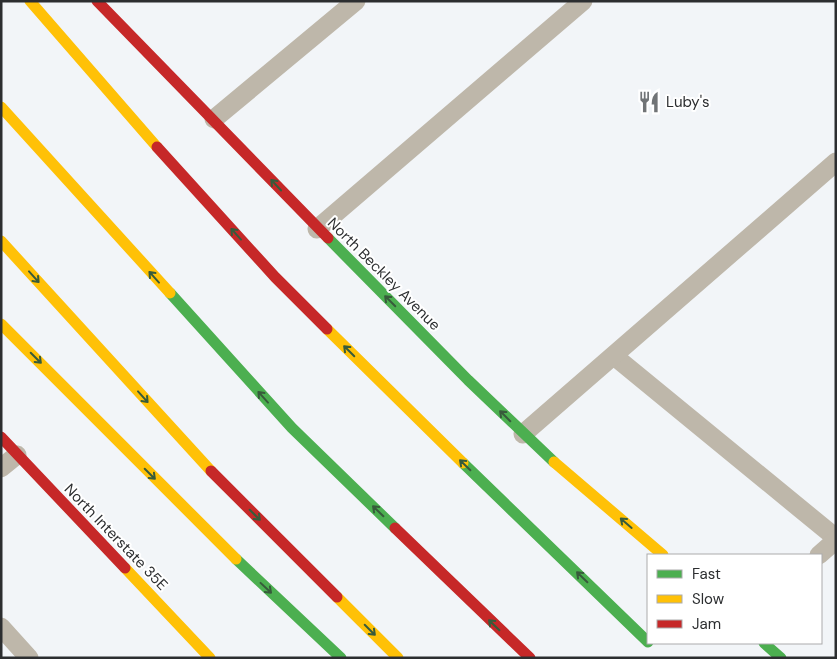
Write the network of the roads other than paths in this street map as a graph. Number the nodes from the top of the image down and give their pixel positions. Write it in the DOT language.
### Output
graph roads {
  1 [pos="30,1"];
  2 [pos="97,1"];
  3 [pos="356,1"];
  4 [pos="583,1"];
  5 [pos="1,107"];
  6 [pos="214,119"];
  7 [pos="836,162"];
  8 [pos="317,229"];
  9 [pos="1,241"];
  10 [pos="1,324"];
  11 [pos="614,356"];
  12 [pos="523,434"];
  13 [pos="1,437"];
  14 [pos="17,455"];
  15 [pos="1,468"];
  16 [pos="836,539"];
  17 [pos="662,554"];
  18 [pos="820,554"];
  19 [pos="1,627"];
  20 [pos="647,642"];
  21 [pos="649,644"];
  22 [pos="765,644"];
  23 [pos="658,653"];
  24 [pos="29,658"];
  25 [pos="210,658"];
  26 [pos="340,658"];
  27 [pos="398,658"];
  28 [pos="530,658"];
  29 [pos="781,658"];
  20 -- 1 [label="main road, one-way"];
  2 -- 6 [label="main road, North Beckley Avenue"];
  3 -- 6 [label="lane"];
  4 -- 8 [label="lane"];
  28 -- 5 [label="main road, one-way"];
  8 -- 6 [label="main road, North Beckley Avenue, one-way"];
  7 -- 11 [label="lane"];
  12 -- 8 [label="main road, North Beckley Avenue, one-way"];
  9 -- 27 [label="main road, one-way"];
  10 -- 26 [label="main road, one-way"];
  11 -- 12 [label="lane"];
  11 -- 16 [label="lane"];
  17 -- 12 [label="main road, North Beckley Avenue, one-way"];
  13 -- 14 [label="main road, North Interstate 35E"];
  14 -- 15 [label="lane"];
  14 -- 25 [label="main road, North Interstate 35E"];
  16 -- 18 [label="lane"];
  19 -- 24 [label="lane"];
  21 -- 23 [label="main road"];
  22 -- 29 [label="main road"];
}
